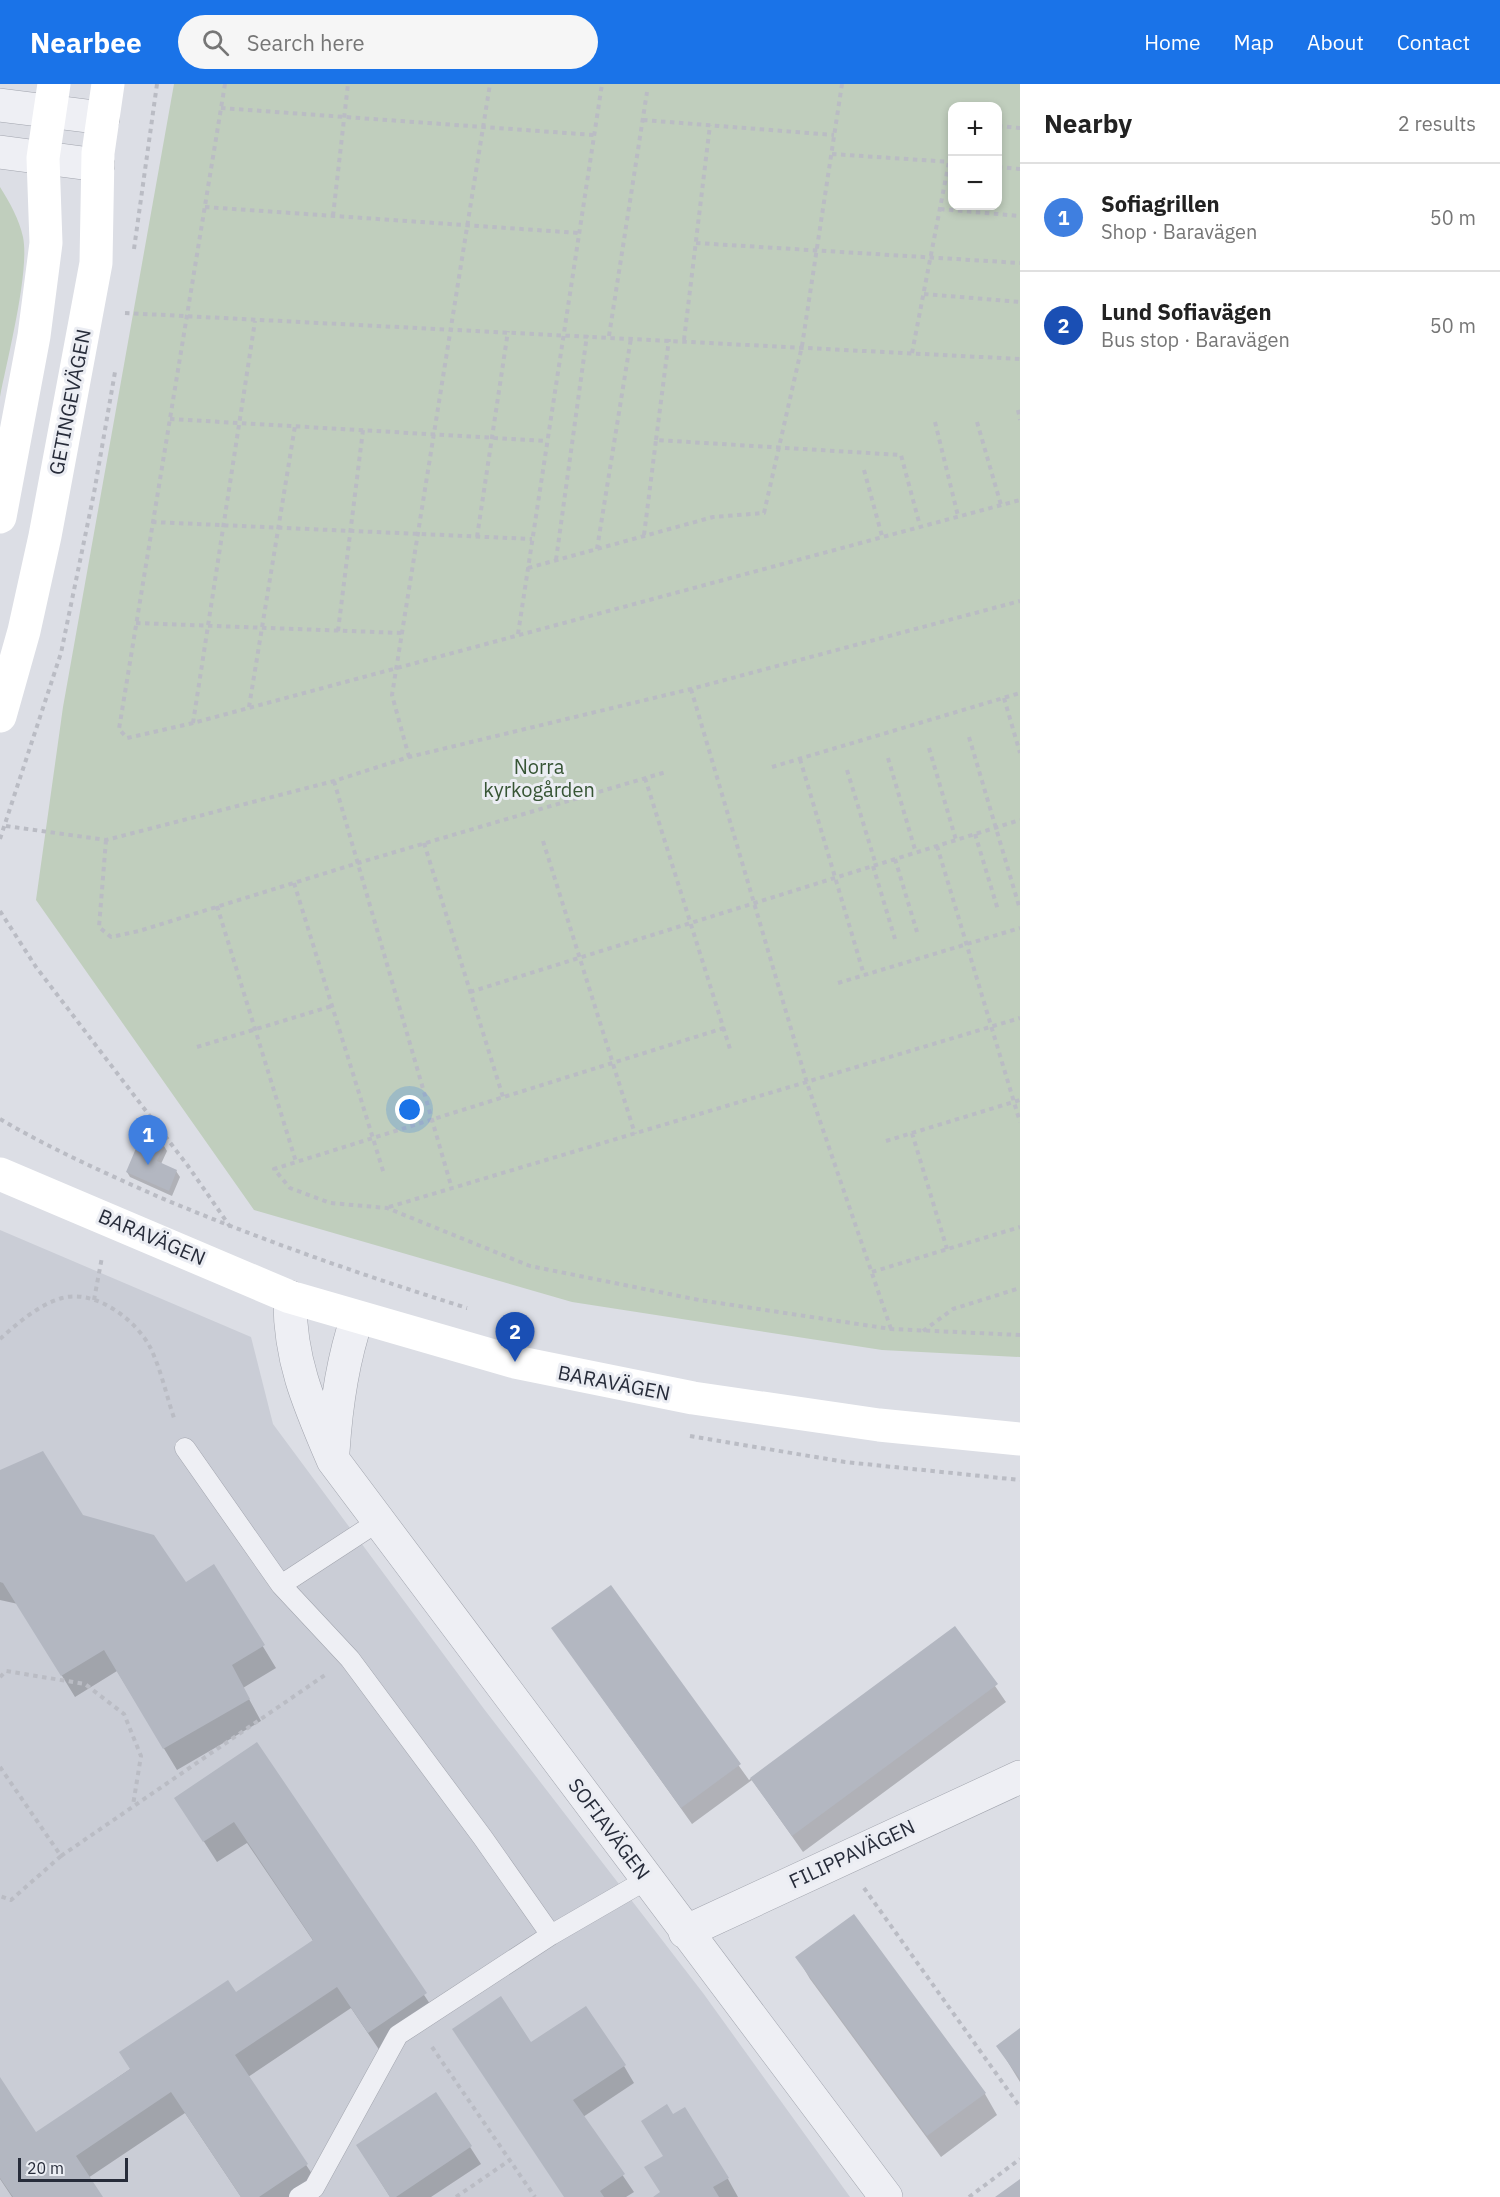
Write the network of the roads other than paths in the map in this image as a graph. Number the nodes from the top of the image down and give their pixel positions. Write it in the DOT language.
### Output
graph roads {
  1 [pos="108,84"];
  2 [pos="51,98"];
  3 [pos="0,105"];
  4 [pos="103,118"];
  5 [pos="0,152"];
  6 [pos="44,158"];
  7 [pos="98,165"];
  8 [pos="0,517"];
  9 [pos="0,716"];
  10 [pos="0,1151"];
  11 [pos="0,1174"];
  12 [pos="89,1211"];
  13 [pos="290,1297"];
  14 [pos="357,1318"];
  15 [pos="1020,1439"];
  16 [pos="185,1448"];
  17 [pos="333,1460"];
  18 [pos="379,1521"];
  19 [pos="281,1585"];
  20 [pos="1020,1778"];
  21 [pos="646,1880"];
  22 [pos="686,1932"];
  23 [pos="551,1935"];
  24 [pos="299,2197"];
  25 [pos="886,2197"];
  1 -- 4 [label="street, GETINGEVÄGEN"];
  2 -- 3 [label="street"];
  2 -- 4 [label="street"];
  2 -- 6 [label="street"];
  4 -- 7 [label="street, GETINGEVÄGEN"];
  5 -- 6 [label="street"];
  6 -- 7 [label="street"];
  6 -- 8 [label="street"];
  7 -- 9 [label="street, GETINGEVÄGEN"];
  10 -- 12 [label="street, BARAVÄGEN"];
  11 -- 12 [label="street, BARAVÄGEN"];
  12 -- 13 [label="street, BARAVÄGEN"];
  13 -- 14 [label="street, BARAVÄGEN"];
  13 -- 17 [label="street, SOFIAVÄGEN"];
  14 -- 15 [label="street, BARAVÄGEN"];
  14 -- 17 [label="street"];
  16 -- 19 [label="lane"];
  17 -- 18 [label="street, SOFIAVÄGEN"];
  18 -- 19 [label="lane"];
  18 -- 21 [label="street, SOFIAVÄGEN"];
  19 -- 23 [label="lane"];
  20 -- 22 [label="street, FILIPPAVÄGEN"];
  21 -- 22 [label="street, SOFIAVÄGEN"];
  21 -- 23 [label="lane"];
  22 -- 25 [label="street, SOFIAVÄGEN"];
  23 -- 24 [label="lane"];
}
